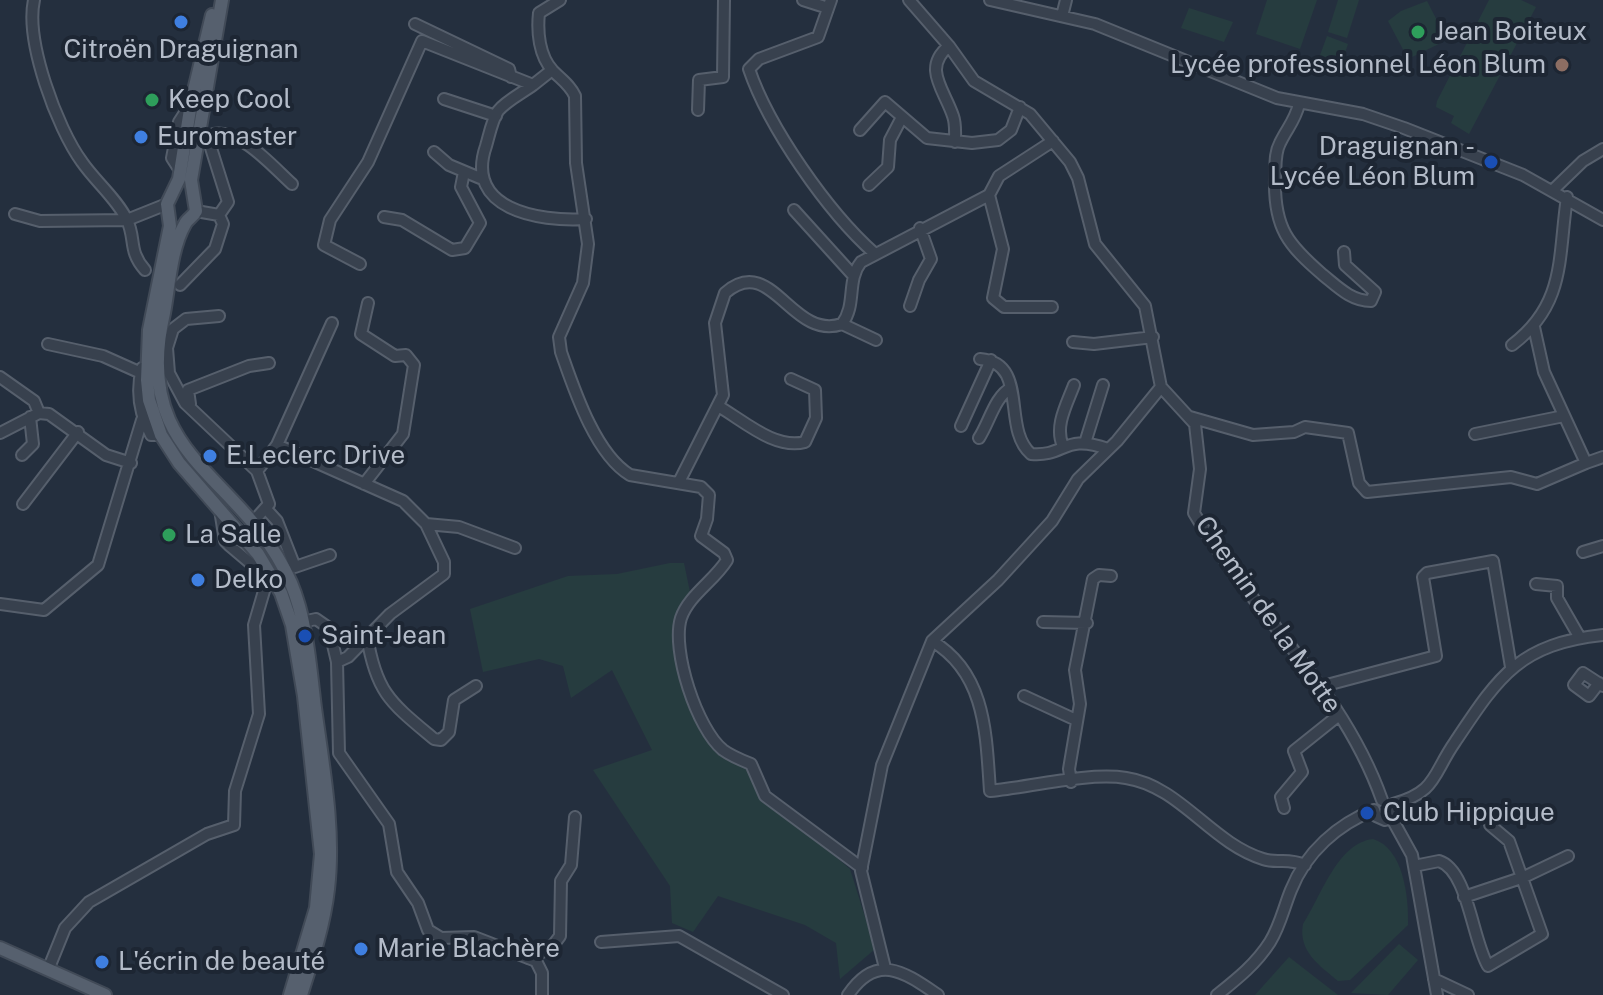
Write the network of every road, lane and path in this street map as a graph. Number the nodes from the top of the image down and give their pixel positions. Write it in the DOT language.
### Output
graph roads {
  1 [pos="34,0"];
  2 [pos="214,0"];
  3 [pos="222,0"];
  4 [pos="560,0"];
  5 [pos="724,0"];
  6 [pos="803,0"];
  7 [pos="909,0"];
  8 [pos="990,0"];
  9 [pos="1066,0"];
  10 [pos="830,4"];
  11 [pos="1062,16"];
  12 [pos="415,24"];
  13 [pos="949,46"];
  14 [pos="552,70"];
  15 [pos="511,77"];
  16 [pos="533,85"];
  17 [pos="444,99"];
  18 [pos="1299,104"];
  19 [pos="1020,107"];
  20 [pos="698,110"];
  21 [pos="496,116"];
  22 [pos="901,119"];
  23 [pos="860,130"];
  24 [pos="1053,141"];
  25 [pos="955,142"];
  26 [pos="1603,149"];
  27 [pos="434,152"];
  28 [pos="464,172"];
  29 [pos="480,178"];
  30 [pos="292,184"];
  31 [pos="869,185"];
  32 [pos="1553,190"];
  33 [pos="989,195"];
  34 [pos="193,197"];
  35 [pos="1567,197"];
  36 [pos="170,204"];
  37 [pos="794,210"];
  38 [pos="196,211"];
  39 [pos="15,214"];
  40 [pos="219,215"];
  41 [pos="384,217"];
  42 [pos="586,219"];
  43 [pos="127,220"];
  44 [pos="1603,220"];
  45 [pos="186,221"];
  46 [pos="920,228"];
  47 [pos="1344,252"];
  48 [pos="874,253"];
  49 [pos="360,264"];
  50 [pos="145,270"];
  51 [pos="852,274"];
  52 [pos="180,285"];
  53 [pos="368,303"];
  54 [pos="910,306"];
  55 [pos="1052,307"];
  56 [pos="219,316"];
  57 [pos="332,323"];
  58 [pos="842,324"];
  59 [pos="1534,327"];
  60 [pos="1153,337"];
  61 [pos="876,340"];
  62 [pos="1073,342"];
  63 [pos="48,344"];
  64 [pos="1512,345"];
  65 [pos="146,358"];
  66 [pos="269,363"];
  67 [pos="141,373"];
  68 [pos="0,377"];
  69 [pos="791,379"];
  70 [pos="1074,385"];
  71 [pos="1103,385"];
  72 [pos="1161,387"];
  73 [pos="1011,388"];
  74 [pos="718,406"];
  75 [pos="193,409"];
  76 [pos="34,415"];
  77 [pos="1564,416"];
  78 [pos="1190,417"];
  79 [pos="142,420"];
  80 [pos="961,426"];
  81 [pos="78,432"];
  82 [pos="0,433"];
  83 [pos="1475,434"];
  84 [pos="161,435"];
  85 [pos="979,438"];
  86 [pos="1085,443"];
  87 [pos="277,445"];
  88 [pos="1063,446"];
  89 [pos="1108,449"];
  90 [pos="22,455"];
  91 [pos="1603,457"];
  92 [pos="131,463"];
  93 [pos="1586,463"];
  94 [pos="257,471"];
  95 [pos="679,482"];
  96 [pos="364,484"];
  97 [pos="23,504"];
  98 [pos="220,508"];
  99 [pos="267,510"];
  100 [pos="252,523"];
  101 [pos="426,524"];
  102 [pos="246,538"];
  103 [pos="230,546"];
  104 [pos="1603,546"];
  105 [pos="515,548"];
  106 [pos="1583,552"];
  107 [pos="330,555"];
  108 [pos="1111,576"];
  109 [pos="1536,584"];
  110 [pos="0,604"];
  111 [pos="302,622"];
  112 [pos="1043,622"];
  113 [pos="1087,623"];
  114 [pos="1603,635"];
  115 [pos="367,636"];
  116 [pos="1580,638"];
  117 [pos="932,641"];
  118 [pos="337,662"];
  119 [pos="1511,667"];
  120 [pos="476,686"];
  121 [pos="1323,686"];
  122 [pos="1024,696"];
  123 [pos="1339,715"];
  124 [pos="1076,720"];
  125 [pos="1071,782"];
  126 [pos="1387,802"];
  127 [pos="1284,808"];
  128 [pos="1374,810"];
  129 [pos="575,817"];
  130 [pos="1391,817"];
  131 [pos="1490,825"];
  132 [pos="1568,856"];
  133 [pos="1305,865"];
  134 [pos="1414,866"];
  135 [pos="862,868"];
  136 [pos="1524,877"];
  137 [pos="1464,897"];
  138 [pos="601,942"];
  139 [pos="0,948"];
  140 [pos="528,958"];
  141 [pos="885,968"];
  142 [pos="48,970"];
  143 [pos="1434,979"];
  144 [pos="105,995"];
  145 [pos="290,995"];
  146 [pos="301,995"];
  147 [pos="542,995"];
  148 [pos="783,995"];
  149 [pos="848,995"];
  150 [pos="938,995"];
  151 [pos="1217,995"];
  152 [pos="1437,995"];
  153 [pos="1468,995"];
  1 -- 43 [label="street"];
  2 -- 36 [label="main road"];
  3 -- 34 [label="main road"];
  4 -- 14 [label="street"];
  5 -- 20 [label="street"];
  6 -- 10 [label="street"];
  7 -- 13 [label="street"];
  8 -- 11 [label="street"];
  9 -- 11 [label="street"];
  10 -- 48 [label="street"];
  11 -- 18 [label="street"];
  12 -- 15 [label="street"];
  13 -- 19 [label="street"];
  13 -- 25 [label="street"];
  14 -- 16 [label="street"];
  14 -- 42 [label="street"];
  15 -- 16 [label="street"];
  15 -- 49 [label="street"];
  16 -- 21 [label="street"];
  17 -- 21 [label="street"];
  18 -- 32 [label="street"];
  18 -- 47 [label="street"];
  19 -- 24 [label="street"];
  19 -- 25 [label="street"];
  21 -- 29 [label="street"];
  22 -- 23 [label="street"];
  22 -- 25 [label="street"];
  22 -- 31 [label="street"];
  24 -- 33 [label="street"];
  24 -- 60 [label="street"];
  26 -- 32 [label="street"];
  27 -- 28 [label="street"];
  28 -- 29 [label="street"];
  28 -- 41 [label="street"];
  29 -- 42 [label="street"];
  30 -- 40 [label="street"];
  32 -- 35 [label="street"];
  33 -- 46 [label="street"];
  33 -- 55 [label="street"];
  34 -- 36 [label="main road"];
  34 -- 38 [label="main road"];
  35 -- 44 [label="street"];
  35 -- 59 [label="street"];
  36 -- 43 [label="street"];
  36 -- 45 [label="main road"];
  36 -- 65 [label="main road"];
  37 -- 51 [label="street"];
  38 -- 40 [label="street"];
  38 -- 45 [label="main road"];
  39 -- 43 [label="street"];
  40 -- 52 [label="street"];
  42 -- 95 [label="street"];
  43 -- 50 [label="street"];
  45 -- 100 [label="main road"];
  46 -- 48 [label="street"];
  46 -- 54 [label="street"];
  48 -- 51 [label="street"];
  51 -- 58 [label="street"];
  53 -- 96 [label="street"];
  56 -- 75 [label="street"];
  57 -- 87 [label="street"];
  58 -- 61 [label="street"];
  58 -- 74 [label="street"];
  59 -- 64 [label="street"];
  59 -- 77 [label="street"];
  60 -- 62 [label="street"];
  60 -- 72 [label="street"];
  63 -- 67 [label="street"];
  65 -- 67 [label="street"];
  65 -- 84 [label="main road"];
  66 -- 75 [label="street"];
  67 -- 79 [label="street"];
  68 -- 76 [label="street"];
  69 -- 74 [label="street"];
  70 -- 88 [label="street"];
  71 -- 86 [label="street"];
  72 -- 78 [label="street"];
  72 -- 89 [label="street"];
  73 -- 80 [label="street"];
  73 -- 85 [label="street"];
  73 -- 88 [label="street"];
  74 -- 95 [label="street"];
  75 -- 94 [label="street"];
  76 -- 81 [label="street"];
  76 -- 82 [label="street"];
  76 -- 90 [label="street"];
  77 -- 83 [label="street"];
  77 -- 93 [label="street"];
  78 -- 93 [label="street"];
  78 -- 121 [label="street, Chemin de la Motte"];
  79 -- 84 [label="street"];
  79 -- 92 [label="street"];
  81 -- 92 [label="street"];
  81 -- 97 [label="street"];
  84 -- 98 [label="main road"];
  86 -- 88 [label="street"];
  86 -- 89 [label="street"];
  87 -- 94 [label="street"];
  87 -- 96 [label="street"];
  89 -- 117 [label="street"];
  91 -- 93 [label="street"];
  92 -- 110 [label="street"];
  94 -- 99 [label="street"];
  95 -- 135 [label="street"];
  96 -- 101 [label="street"];
  98 -- 102 [label="main road"];
  98 -- 103 [label="street"];
  99 -- 100 [label="street"];
  99 -- 107 [label="street"];
  100 -- 111 [label="main road"];
  101 -- 105 [label="street"];
  101 -- 115 [label="street"];
  102 -- 103 [label="street"];
  102 -- 145 [label="main road"];
  103 -- 142 [label="street"];
  104 -- 106 [label="street"];
  108 -- 113 [label="street"];
  109 -- 116 [label="street"];
  111 -- 118 [label="street"];
  111 -- 146 [label="main road"];
  112 -- 113 [label="street"];
  113 -- 124 [label="street"];
  114 -- 116 [label="street"];
  115 -- 118 [label="street"];
  115 -- 120 [label="street"];
  116 -- 119 [label="street"];
  117 -- 125 [label="street"];
  117 -- 135 [label="street"];
  118 -- 140 [label="street"];
  119 -- 121 [label="street"];
  119 -- 126 [label="street"];
  121 -- 123 [label="street, Chemin de la Motte"];
  122 -- 124 [label="street"];
  123 -- 126 [label="street, Chemin de la Motte"];
  123 -- 127 [label="street"];
  124 -- 125 [label="street"];
  125 -- 133 [label="street"];
  126 -- 128 [label="street"];
  126 -- 130 [label="street"];
  128 -- 130 [label="street"];
  128 -- 133 [label="street"];
  129 -- 140 [label="street"];
  130 -- 134 [label="street"];
  131 -- 136 [label="street"];
  132 -- 136 [label="street"];
  133 -- 151 [label="street"];
  134 -- 137 [label="street"];
  134 -- 143 [label="street"];
  135 -- 141 [label="street"];
  136 -- 137 [label="street"];
  136 -- 137 [label="street"];
  138 -- 148 [label="street"];
  139 -- 142 [label="main road"];
  140 -- 147 [label="street"];
  141 -- 149 [label="street"];
  141 -- 150 [label="street"];
  142 -- 144 [label="main road"];
  143 -- 152 [label="street"];
  143 -- 153 [label="street"];
}
